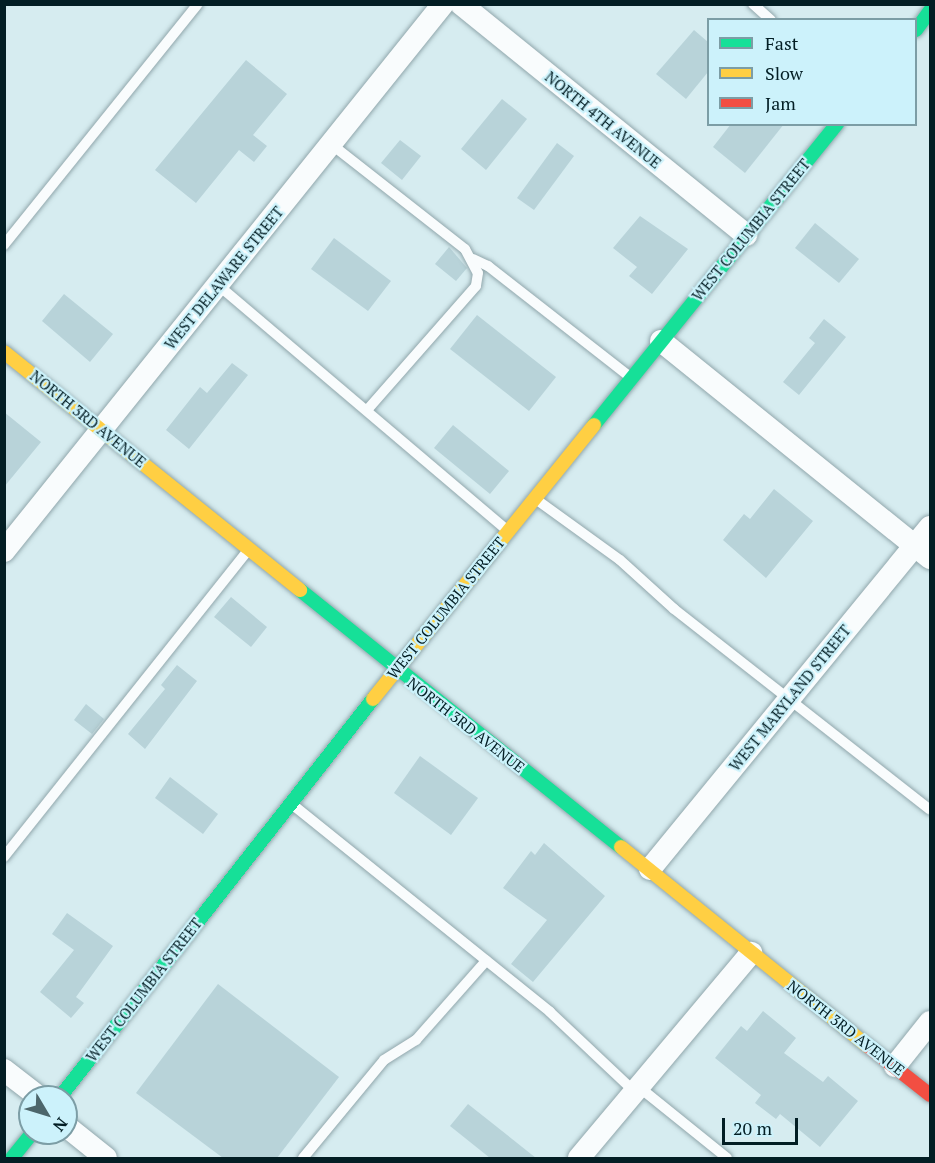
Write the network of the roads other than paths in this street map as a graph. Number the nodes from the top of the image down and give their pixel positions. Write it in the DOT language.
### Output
graph roads {
  1 [pos="198,4"];
  2 [pos="443,4"];
  3 [pos="461,4"];
  4 [pos="753,4"];
  5 [pos="930,11"];
  6 [pos="769,18"];
  7 [pos="917,27"];
  8 [pos="835,126"];
  9 [pos="331,144"];
  10 [pos="746,235"];
  11 [pos="4,245"];
  12 [pos="473,259"];
  13 [pos="218,285"];
  14 [pos="661,341"];
  15 [pos="4,352"];
  16 [pos="631,378"];
  17 [pos="366,410"];
  18 [pos="102,430"];
  19 [pos="534,498"];
  20 [pos="930,527"];
  21 [pos="508,531"];
  22 [pos="248,550"];
  23 [pos="4,551"];
  24 [pos="923,552"];
  25 [pos="396,670"];
  26 [pos="790,698"];
  27 [pos="290,803"];
  28 [pos="930,810"];
  29 [pos="4,857"];
  30 [pos="650,869"];
  31 [pos="751,953"];
  32 [pos="486,961"];
  33 [pos="930,1022"];
  34 [pos="895,1066"];
  35 [pos="4,1070"];
  36 [pos="23,1085"];
  37 [pos="69,1085"];
  38 [pos="637,1090"];
  39 [pos="930,1095"];
  40 [pos="78,1136"];
  41 [pos="22,1145"];
  42 [pos="12,1158"];
  43 [pos="106,1158"];
  44 [pos="303,1158"];
  45 [pos="579,1158"];
  46 [pos="727,1158"];
  1 -- 11 [label="lane"];
  2 -- 9 [label="street, WEST DELAWARE STREET"];
  3 -- 10 [label="street, NORTH 4TH AVENUE"];
  4 -- 6 [label="lane"];
  5 -- 7 [label="main road"];
  8 -- 10 [label="main road, WEST COLUMBIA STREET"];
  9 -- 12 [label="lane"];
  9 -- 13 [label="street, WEST DELAWARE STREET"];
  10 -- 14 [label="main road, WEST COLUMBIA STREET"];
  12 -- 16 [label="lane"];
  12 -- 17 [label="lane"];
  13 -- 17 [label="lane"];
  13 -- 18 [label="street, WEST DELAWARE STREET"];
  14 -- 16 [label="main road, WEST COLUMBIA STREET"];
  14 -- 24 [label="street"];
  15 -- 18 [label="main road, NORTH 3RD AVENUE"];
  16 -- 19 [label="main road, WEST COLUMBIA STREET"];
  17 -- 21 [label="lane"];
  18 -- 22 [label="main road, NORTH 3RD AVENUE"];
  18 -- 23 [label="street, WEST DELAWARE STREET"];
  19 -- 21 [label="main road, WEST COLUMBIA STREET"];
  19 -- 26 [label="lane"];
  20 -- 24 [label="street, WEST MARYLAND STREET"];
  21 -- 25 [label="main road, WEST COLUMBIA STREET"];
  22 -- 25 [label="main road, NORTH 3RD AVENUE"];
  22 -- 29 [label="lane"];
  24 -- 26 [label="street, WEST MARYLAND STREET"];
  25 -- 27 [label="main road, WEST COLUMBIA STREET"];
  25 -- 30 [label="main road, NORTH 3RD AVENUE"];
  26 -- 28 [label="lane"];
  26 -- 30 [label="street, WEST MARYLAND STREET"];
  27 -- 32 [label="lane"];
  27 -- 37 [label="main road, WEST COLUMBIA STREET"];
  30 -- 31 [label="main road, NORTH 3RD AVENUE"];
  31 -- 34 [label="main road, NORTH 3RD AVENUE"];
  31 -- 38 [label="street"];
  32 -- 38 [label="lane"];
  32 -- 44 [label="lane"];
  33 -- 34 [label="street"];
  34 -- 39 [label="main road, NORTH 3RD AVENUE"];
  35 -- 36 [label="street"];
  38 -- 45 [label="street"];
  38 -- 46 [label="lane"];
  40 -- 43 [label="street"];
  41 -- 42 [label="main road"];
}
